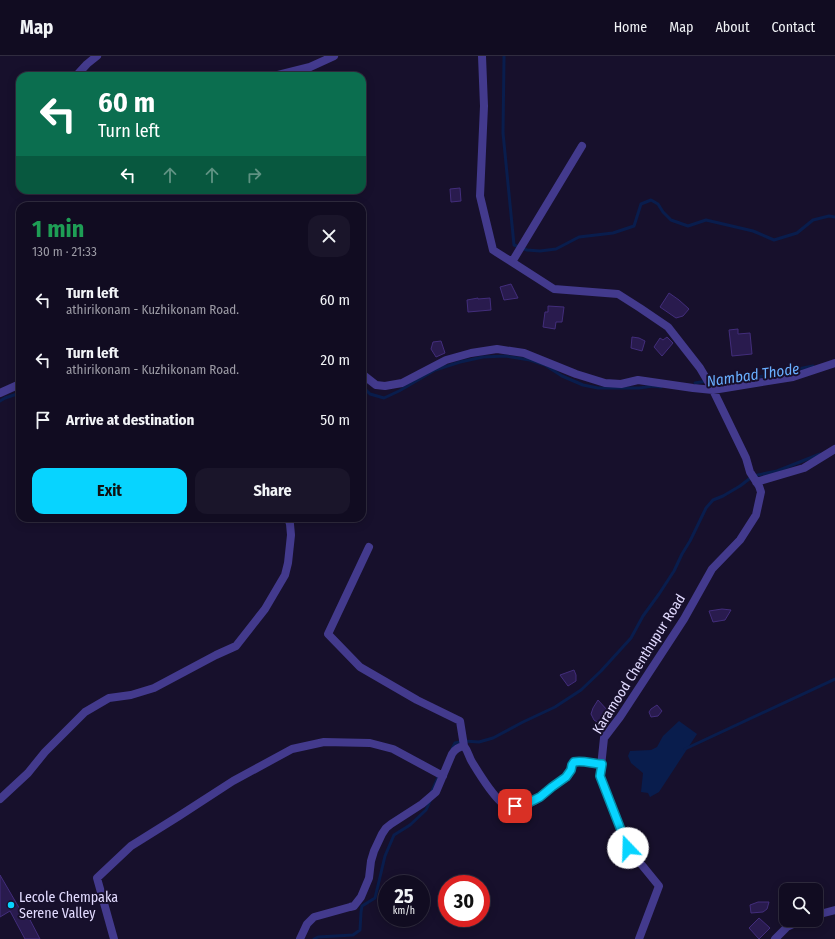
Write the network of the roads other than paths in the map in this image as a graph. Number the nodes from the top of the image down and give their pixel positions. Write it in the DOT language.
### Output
graph roads {
  1 [pos="97,56"];
  2 [pos="334,56"];
  3 [pos="482,56"];
  4 [pos="80,72"];
  5 [pos="290,72"];
  6 [pos="582,146"];
  7 [pos="512,262"];
  8 [pos="835,363"];
  9 [pos="366,377"];
  10 [pos="16,386"];
  11 [pos="712,387"];
  12 [pos="0,393"];
  13 [pos="835,449"];
  14 [pos="755,479"];
  15 [pos="289,522"];
  16 [pos="369,547"];
  17 [pos="464,746"];
  18 [pos="602,764"];
  19 [pos="443,776"];
  20 [pos="0,799"];
  21 [pos="835,910"];
  22 [pos="823,913"];
  23 [pos="787,927"];
  24 [pos="114,939"];
  25 [pos="300,939"];
  26 [pos="640,939"];
  27 [pos="775,939"];
  1 -- 4 [label="street"];
  2 -- 5 [label="street"];
  3 -- 7 [label="street, Karamood Chenthupur Road"];
  6 -- 7 [label="street"];
  7 -- 11 [label="street, Karamood Chenthupur Road"];
  8 -- 11 [label="street"];
  9 -- 11 [label="street"];
  10 -- 12 [label="street"];
  11 -- 14 [label="street, Karamood Chenthupur Road"];
  13 -- 14 [label="street"];
  14 -- 18 [label="street, Karamood Chenthupur Road"];
  15 -- 20 [label="street"];
  16 -- 17 [label="street"];
  17 -- 18 [label="street"];
  17 -- 19 [label="street"];
  18 -- 26 [label="street, Karamood Chenthupur Road"];
  19 -- 24 [label="street"];
  19 -- 25 [label="street"];
  21 -- 22 [label="street"];
  23 -- 27 [label="street"];
}
